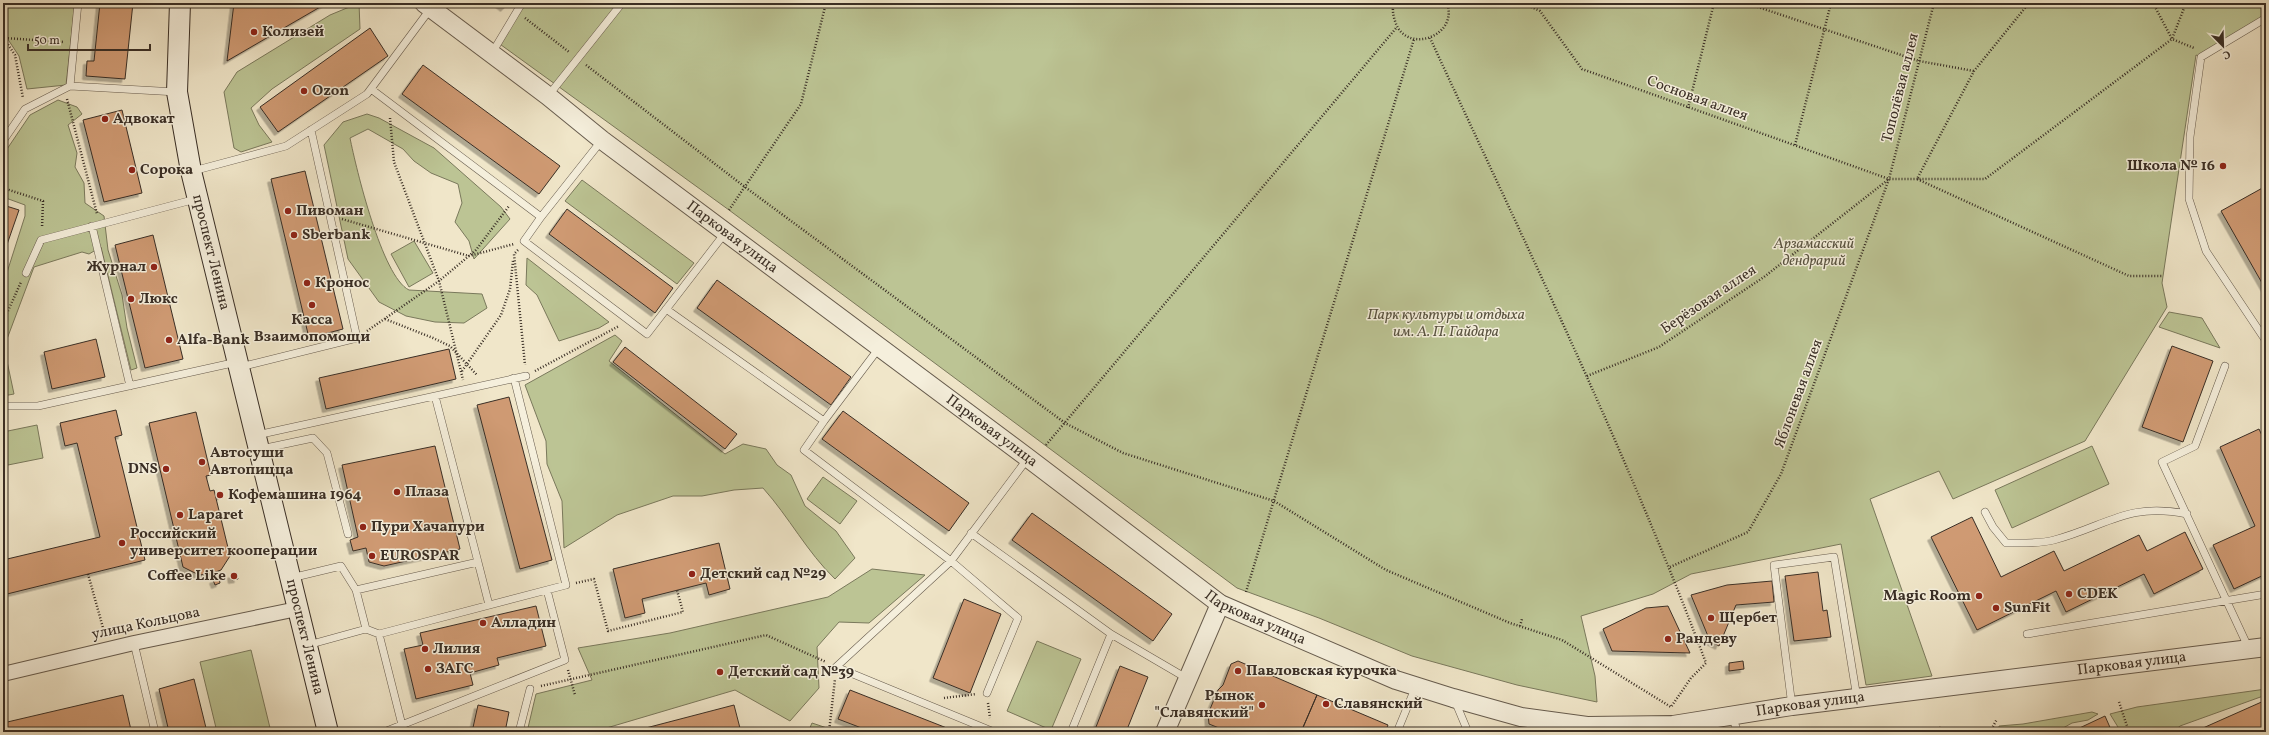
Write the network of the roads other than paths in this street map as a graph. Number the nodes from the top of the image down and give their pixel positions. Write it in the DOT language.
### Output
graph roads {
  1 [pos="78,3"];
  2 [pos="180,3"];
  3 [pos="522,3"];
  4 [pos="622,3"];
  5 [pos="427,5"];
  6 [pos="2266,18"];
  7 [pos="491,54"];
  8 [pos="67,88"];
  9 [pos="371,89"];
  10 [pos="177,92"];
  11 [pos="548,96"];
  12 [pos="311,130"];
  13 [pos="602,140"];
  14 [pos="3,141"];
  15 [pos="191,171"];
  16 [pos="198,198"];
  17 [pos="542,217"];
  18 [pos="95,225"];
  19 [pos="726,232"];
  20 [pos="26,273"];
  21 [pos="666,309"];
  22 [pos="2266,341"];
  23 [pos="880,347"];
  24 [pos="238,364"];
  25 [pos="2226,366"];
  26 [pos="526,376"];
  27 [pos="514,378"];
  28 [pos="130,386"];
  29 [pos="435,396"];
  30 [pos="3,406"];
  31 [pos="824,421"];
  32 [pos="257,443"];
  33 [pos="1028,458"];
  34 [pos="1985,512"];
  35 [pos="2186,514"];
  36 [pos="971,532"];
  37 [pos="348,534"];
  38 [pos="951,561"];
  39 [pos="478,562"];
  40 [pos="289,578"];
  41 [pos="356,590"];
  42 [pos="547,590"];
  43 [pos="2266,594"];
  44 [pos="2227,602"];
  45 [pos="1220,604"];
  46 [pos="489,605"];
  47 [pos="296,609"];
  48 [pos="366,629"];
  49 [pos="379,634"];
  50 [pos="1110,634"];
  51 [pos="2027,634"];
  52 [pos="134,643"];
  53 [pos="305,646"];
  54 [pos="2258,648"];
  55 [pos="3,674"];
  56 [pos="1188,679"];
  57 [pos="1416,686"];
  58 [pos="530,689"];
  59 [pos="987,692"];
  60 [pos="1453,698"];
  61 [pos="1857,698"];
  62 [pos="1792,706"];
  63 [pos="1735,724"];
  64 [pos="402,725"];
  65 [pos="1532,725"];
  66 [pos="992,731"];
  67 [pos="155,732"];
  68 [pos="328,732"];
  69 [pos="384,732"];
  70 [pos="519,732"];
  71 [pos="1071,732"];
  72 [pos="1165,732"];
  73 [pos="1397,732"];
  74 [pos="1468,732"];
  1 -- 8 [label="lane"];
  2 -- 10 [label="main road, проспект Ленина"];
  3 -- 7 [label="lane"];
  4 -- 11 [label="lane"];
  5 -- 7 [label="street, Парковая улица"];
  5 -- 9 [label="lane"];
  6 -- 22 [label="lane"];
  7 -- 11 [label="street, Парковая улица"];
  8 -- 10 [label="lane"];
  8 -- 14 [label="lane"];
  9 -- 12 [label="lane"];
  9 -- 17 [label="lane"];
  10 -- 15 [label="main road, проспект Ленина"];
  11 -- 13 [label="street, Парковая улица"];
  12 -- 15 [label="lane"];
  12 -- 24 [label="lane"];
  13 -- 17 [label="lane"];
  13 -- 19 [label="street, Парковая улица"];
  15 -- 16 [label="main road, проспект Ленина"];
  16 -- 18 [label="lane"];
  16 -- 24 [label="main road, проспект Ленина"];
  17 -- 21 [label="lane"];
  18 -- 20 [label="lane"];
  18 -- 28 [label="lane"];
  19 -- 21 [label="lane"];
  19 -- 23 [label="street, Парковая улица"];
  21 -- 31 [label="lane"];
  23 -- 31 [label="lane"];
  23 -- 33 [label="street, Парковая улица"];
  24 -- 28 [label="lane"];
  24 -- 32 [label="main road, проспект Ленина"];
  25 -- 35 [label="lane"];
  26 -- 27 [label="lane"];
  27 -- 29 [label="lane"];
  27 -- 42 [label="lane"];
  28 -- 30 [label="lane"];
  29 -- 32 [label="lane"];
  29 -- 39 [label="lane"];
  31 -- 38 [label="lane"];
  32 -- 37 [label="lane"];
  32 -- 40 [label="main road, проспект Ленина"];
  33 -- 36 [label="lane"];
  33 -- 45 [label="street, Парковая улица"];
  34 -- 35 [label="lane"];
  35 -- 44 [label="lane"];
  36 -- 38 [label="lane"];
  36 -- 50 [label="lane"];
  38 -- 59 [label="lane"];
  38 -- 66 [label="lane"];
  39 -- 41 [label="lane"];
  39 -- 46 [label="lane"];
  40 -- 41 [label="lane"];
  40 -- 47 [label="main road, проспект Ленина"];
  41 -- 48 [label="lane"];
  42 -- 46 [label="lane"];
  42 -- 64 [label="lane"];
  43 -- 44 [label="lane"];
  44 -- 51 [label="lane"];
  44 -- 54 [label="lane"];
  45 -- 56 [label="street"];
  45 -- 57 [label="street, Парковая улица"];
  46 -- 49 [label="lane"];
  47 -- 52 [label="street, улица Кольцова"];
  47 -- 53 [label="main road, проспект Ленина"];
  48 -- 49 [label="lane"];
  48 -- 53 [label="lane"];
  49 -- 64 [label="lane"];
  50 -- 56 [label="lane"];
  50 -- 71 [label="lane"];
  52 -- 55 [label="street, улица Кольцова"];
  52 -- 67 [label="lane"];
  53 -- 68 [label="main road, проспект Ленина"];
  54 -- 61 [label="street, Парковая улица"];
  56 -- 72 [label="street"];
  57 -- 60 [label="street, Парковая улица"];
  57 -- 73 [label="lane"];
  58 -- 70 [label="lane"];
  60 -- 65 [label="street, Парковая улица"];
  60 -- 74 [label="lane"];
  61 -- 62 [label="street, Парковая улица"];
  61 -- 62 [label="lane"];
  62 -- 63 [label="street, Парковая улица"];
  63 -- 65 [label="street, Парковая улица"];
  64 -- 69 [label="lane"];
}
